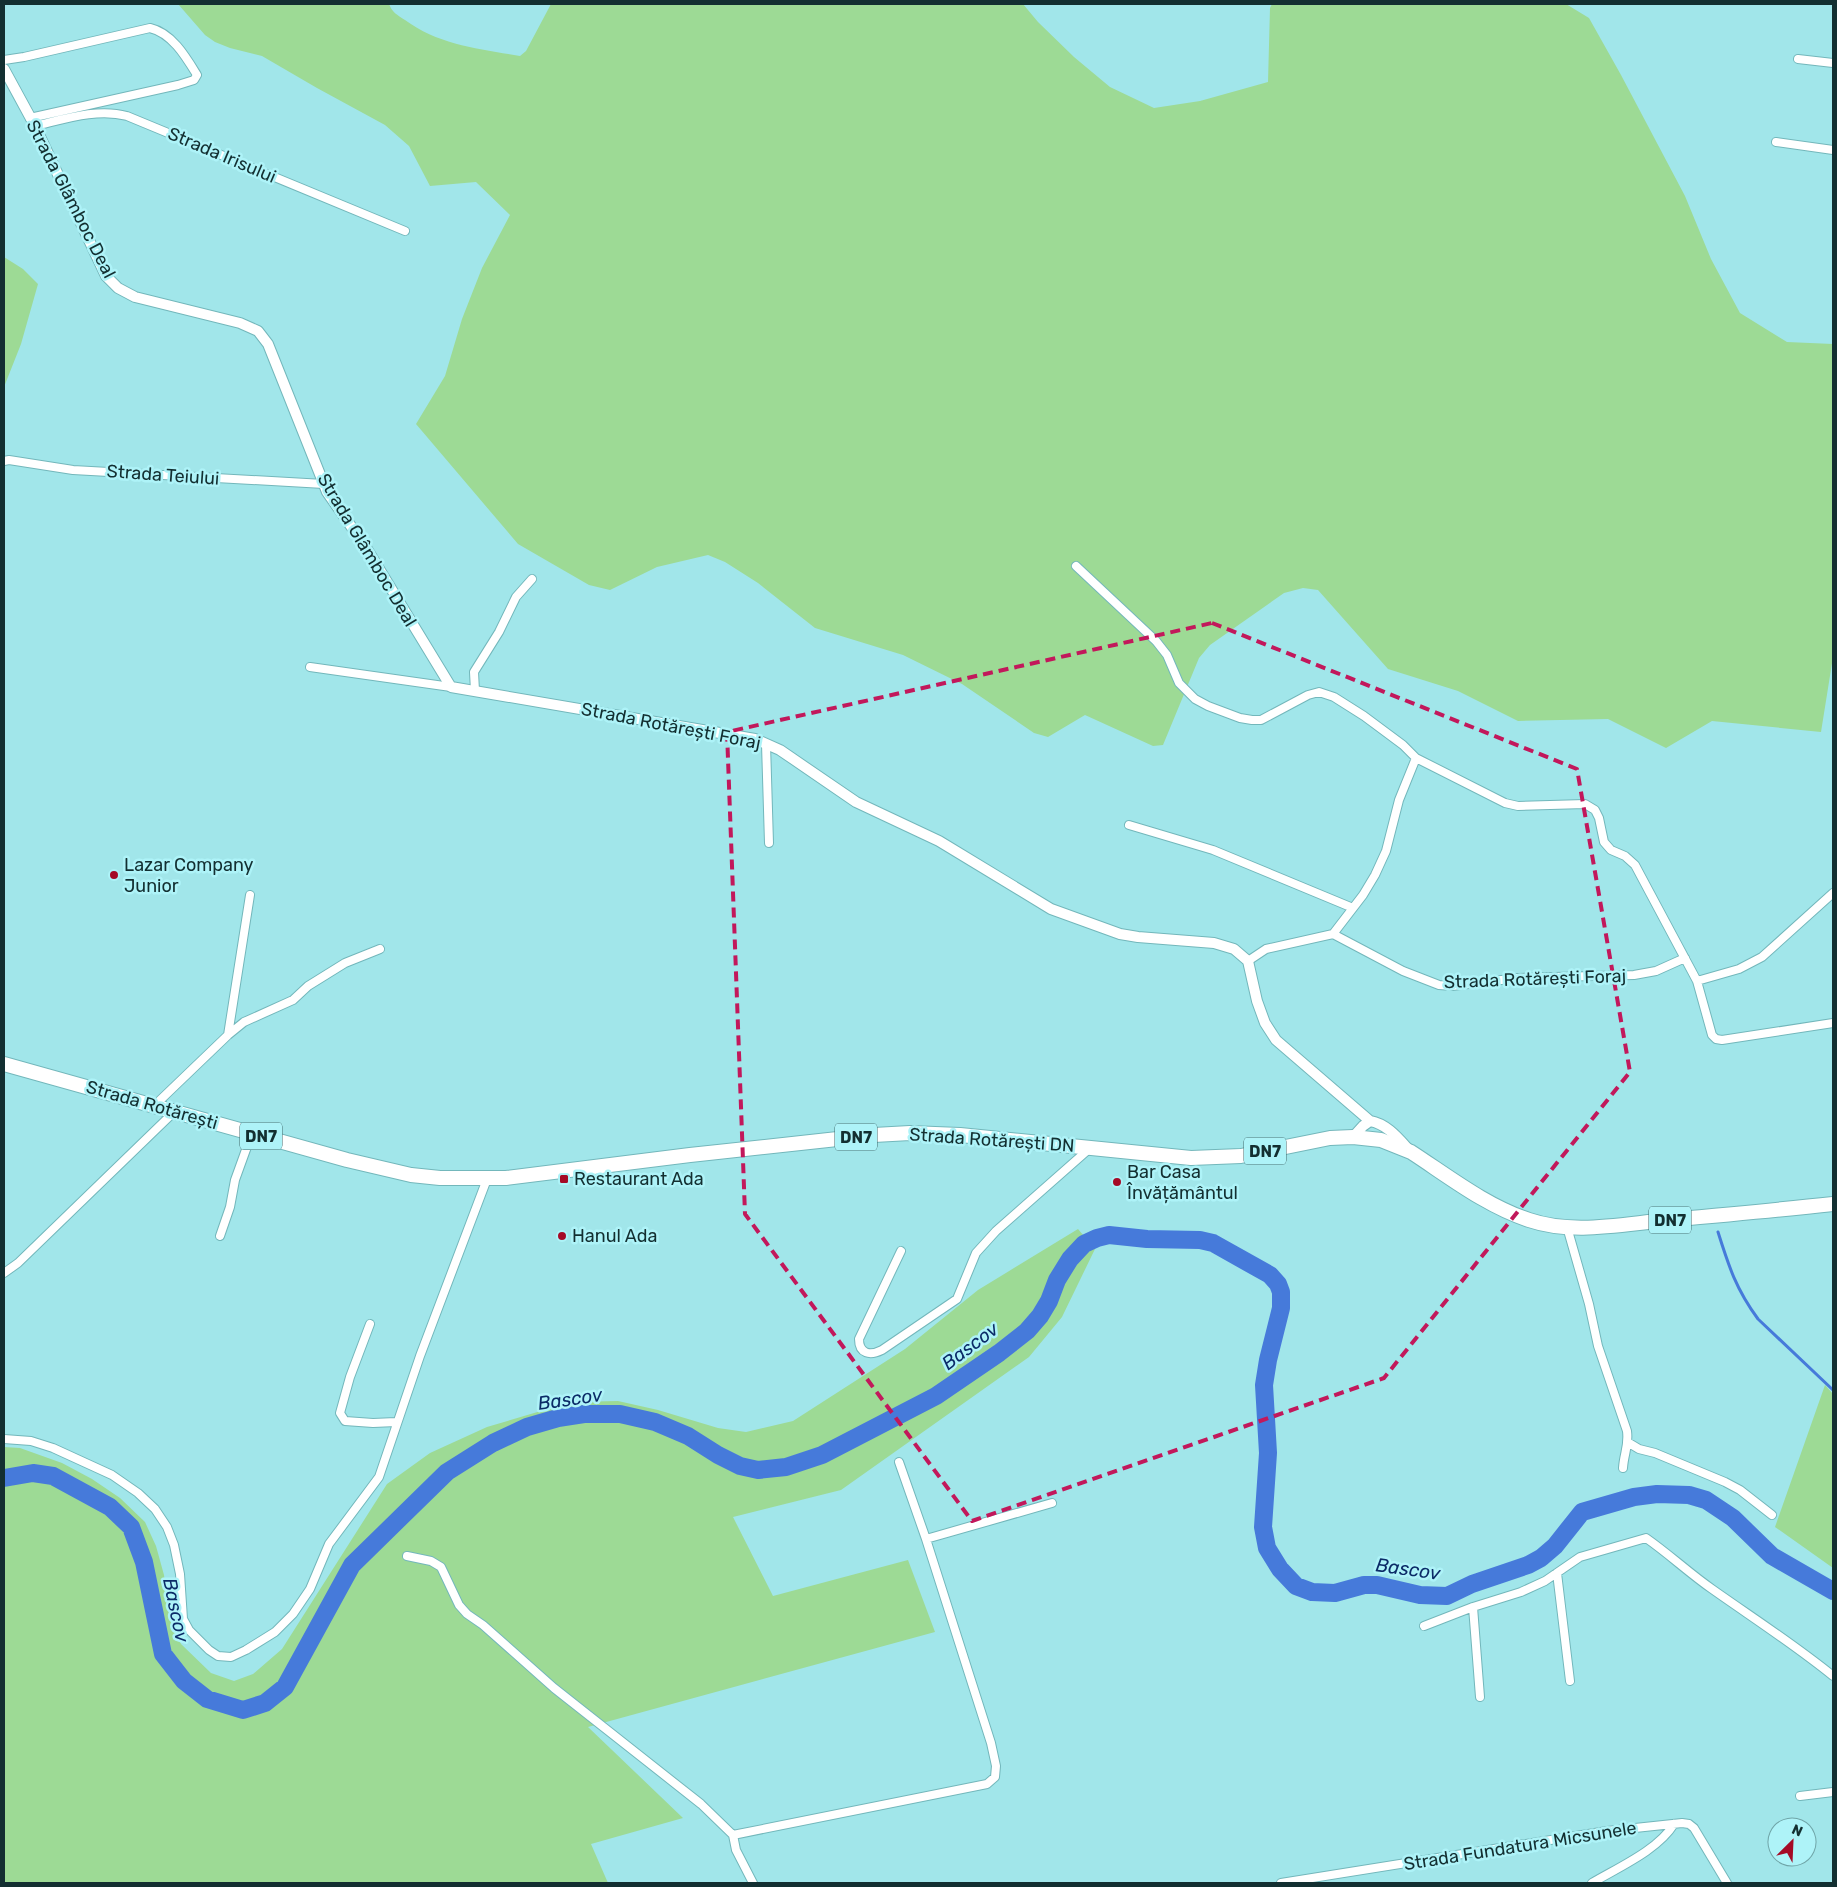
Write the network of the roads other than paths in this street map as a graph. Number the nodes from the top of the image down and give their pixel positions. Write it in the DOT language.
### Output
graph roads {
  1 [pos="1798,59"];
  2 [pos="4,60"];
  3 [pos="1833,63"];
  4 [pos="4,69"];
  5 [pos="32,122"];
  6 [pos="1776,142"];
  7 [pos="1833,150"];
  8 [pos="405,231"];
  9 [pos="4,461"];
  10 [pos="324,484"];
  11 [pos="1076,566"];
  12 [pos="532,579"];
  13 [pos="310,667"];
  14 [pos="451,687"];
  15 [pos="474,691"];
  16 [pos="766,744"];
  17 [pos="1416,758"];
  18 [pos="1129,826"];
  19 [pos="769,843"];
  20 [pos="1833,893"];
  21 [pos="250,895"];
  22 [pos="1353,908"];
  23 [pos="1334,934"];
  24 [pos="380,949"];
  25 [pos="1685,958"];
  26 [pos="1248,961"];
  27 [pos="1697,981"];
  28 [pos="1833,1023"];
  29 [pos="228,1035"];
  30 [pos="4,1064"];
  31 [pos="154,1106"];
  32 [pos="175,1111"];
  33 [pos="1370,1121"];
  34 [pos="252,1133"];
  35 [pos="1353,1137"];
  36 [pos="1090,1148"];
  37 [pos="1411,1152"];
  38 [pos="537,1175"];
  39 [pos="487,1179"];
  40 [pos="1833,1204"];
  41 [pos="1567,1227"];
  42 [pos="220,1236"];
  43 [pos="902,1251"];
  44 [pos="4,1272"];
  45 [pos="370,1324"];
  46 [pos="396,1422"];
  47 [pos="4,1439"];
  48 [pos="1629,1442"];
  49 [pos="899,1462"];
  50 [pos="1623,1468"];
  51 [pos="1052,1503"];
  52 [pos="1772,1515"];
  53 [pos="926,1539"];
  54 [pos="407,1556"];
  55 [pos="1557,1573"];
  56 [pos="1473,1607"];
  57 [pos="1424,1626"];
  58 [pos="1833,1676"];
  59 [pos="1570,1681"];
  60 [pos="1480,1697"];
  61 [pos="1833,1792"];
  62 [pos="1800,1796"];
  63 [pos="1674,1824"];
  64 [pos="733,1835"];
  65 [pos="753,1883"];
  66 [pos="1281,1883"];
  67 [pos="1592,1883"];
  68 [pos="1727,1883"];
  1 -- 3 [label="street"];
  2 -- 5 [label="street"];
  4 -- 5 [label="street, Strada Glâmboc Deal"];
  5 -- 8 [label="street, Strada Irisului"];
  5 -- 10 [label="street, Strada Glâmboc Deal"];
  6 -- 7 [label="street"];
  9 -- 10 [label="street, Strada Teiului"];
  10 -- 14 [label="street, Strada Glâmboc Deal"];
  11 -- 17 [label="street"];
  12 -- 15 [label="street"];
  13 -- 14 [label="street, Strada Rotărești Foraj"];
  14 -- 15 [label="street, Strada Rotărești Foraj"];
  15 -- 16 [label="street, Strada Rotărești Foraj"];
  16 -- 19 [label="street"];
  16 -- 26 [label="street, Strada Rotărești Foraj"];
  17 -- 22 [label="street"];
  17 -- 25 [label="street"];
  18 -- 22 [label="street"];
  20 -- 27 [label="street"];
  21 -- 29 [label="street"];
  22 -- 23 [label="street"];
  23 -- 25 [label="street, Strada Rotărești Foraj"];
  23 -- 26 [label="street"];
  24 -- 29 [label="street"];
  25 -- 27 [label="street"];
  26 -- 33 [label="street"];
  27 -- 28 [label="street"];
  29 -- 31 [label="street"];
  30 -- 31 [label="highway, Strada Rotărești / DN7"];
  31 -- 32 [label="highway, Strada Rotărești / DN7"];
  32 -- 34 [label="highway, Strada Rotărești / DN7"];
  32 -- 44 [label="street"];
  33 -- 35 [label="street"];
  33 -- 37 [label="street"];
  34 -- 39 [label="highway, Strada Rotărești / DN7"];
  34 -- 42 [label="street"];
  35 -- 36 [label="highway, Strada Rotărești DN / DN7"];
  35 -- 37 [label="highway, Strada Rotărești DN / DN7"];
  36 -- 38 [label="highway, Strada Rotărești DN / DN7"];
  36 -- 43 [label="street, Strada Rotărești DN"];
  37 -- 41 [label="highway, Strada Rotărești DN / DN7"];
  38 -- 39 [label="highway, Strada Rotărești / DN7"];
  39 -- 46 [label="street"];
  40 -- 41 [label="highway, Strada Rotărești DN / DN7"];
  41 -- 48 [label="street"];
  45 -- 46 [label="street"];
  46 -- 47 [label="street"];
  48 -- 50 [label="street"];
  48 -- 52 [label="street"];
  49 -- 53 [label="street"];
  51 -- 53 [label="street"];
  53 -- 64 [label="street"];
  54 -- 64 [label="street"];
  55 -- 56 [label="street"];
  55 -- 58 [label="street"];
  55 -- 59 [label="street"];
  56 -- 57 [label="street"];
  56 -- 60 [label="street"];
  61 -- 62 [label="street"];
  63 -- 66 [label="street, Strada Fundatura Micsunele"];
  63 -- 67 [label="street"];
  63 -- 68 [label="street, Strada Fundatura Micsunele"];
  64 -- 65 [label="street"];
}
